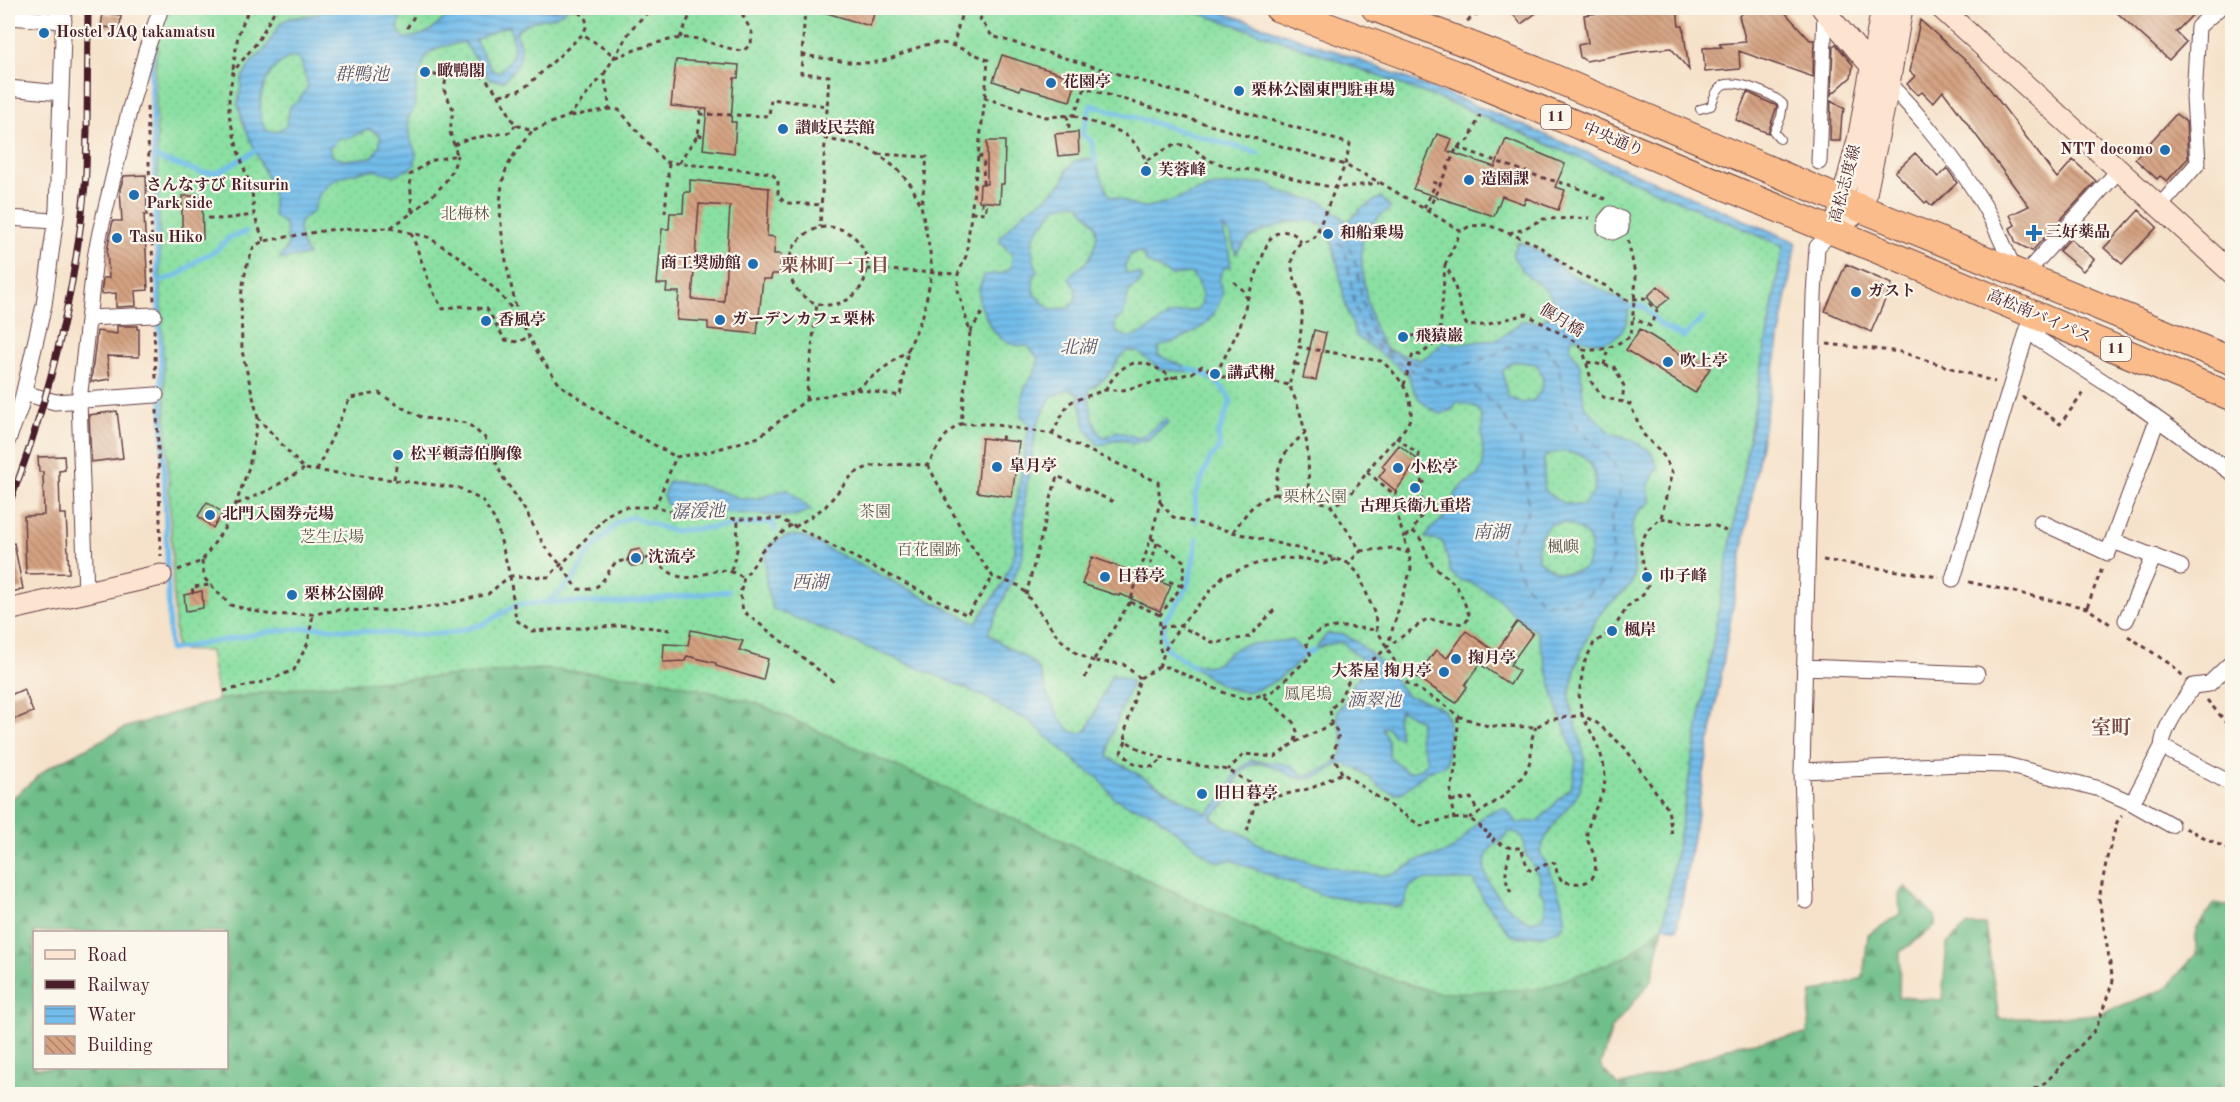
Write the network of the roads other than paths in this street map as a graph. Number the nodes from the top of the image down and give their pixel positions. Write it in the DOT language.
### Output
graph roads {
  1 [pos="161,8"];
  2 [pos="1278,8"];
  3 [pos="1375,8"];
  4 [pos="1882,8"];
  5 [pos="1902,8"];
  6 [pos="1941,8"];
  7 [pos="2217,9"];
  8 [pos="1824,10"];
  9 [pos="64,14"];
  10 [pos="8,16"];
  11 [pos="1871,66"];
  12 [pos="1889,84"];
  13 [pos="8,88"];
  14 [pos="61,93"];
  15 [pos="1700,109"];
  16 [pos="1780,139"];
  17 [pos="1819,162"];
  18 [pos="2119,170"];
  19 [pos="1853,204"];
  20 [pos="2159,207"];
  21 [pos="8,218"];
  22 [pos="1606,220"];
  23 [pos="55,221"];
  24 [pos="1621,228"];
  25 [pos="1833,230"];
  26 [pos="1879,250"];
  27 [pos="2019,272"];
  28 [pos="2232,273"];
  29 [pos="154,315"];
  30 [pos="2032,315"];
  31 [pos="88,318"];
  32 [pos="2232,361"];
  33 [pos="156,395"];
  34 [pos="2232,397"];
  35 [pos="79,401"];
  36 [pos="17,404"];
  37 [pos="2157,420"];
  38 [pos="8,440"];
  39 [pos="2232,474"];
  40 [pos="2041,522"];
  41 [pos="2111,547"];
  42 [pos="2154,556"];
  43 [pos="2181,567"];
  44 [pos="168,574"];
  45 [pos="1953,579"];
  46 [pos="86,592"];
  47 [pos="8,610"];
  48 [pos="2122,627"];
  49 [pos="2232,662"];
  50 [pos="1804,667"];
  51 [pos="1977,674"];
  52 [pos="2162,747"];
  53 [pos="1802,771"];
  54 [pos="2232,783"];
  55 [pos="2132,803"];
  56 [pos="2170,825"];
  57 [pos="1806,901"];
  1 -- 31 [label="street"];
  2 -- 25 [label="highway, 中央通り / 11"];
  3 -- 19 [label="highway, 11"];
  4 -- 11 [label="main road, 高松志度線"];
  5 -- 12 [label="main road, 高松志度線"];
  6 -- 18 [label="main road"];
  7 -- 20 [label="street"];
  8 -- 11 [label="main road"];
  8 -- 17 [label="street"];
  9 -- 10 [label="street"];
  9 -- 14 [label="street"];
  11 -- 19 [label="main road, 高松志度線"];
  12 -- 19 [label="main road, 高松志度線"];
  12 -- 27 [label="street"];
  13 -- 14 [label="street"];
  14 -- 23 [label="street"];
  15 -- 16 [label="lane"];
  18 -- 20 [label="main road"];
  18 -- 27 [label="street"];
  19 -- 25 [label="main road, 高松志度線"];
  19 -- 27 [label="highway, 高松南バイパス / 11"];
  20 -- 28 [label="main road"];
  21 -- 23 [label="street"];
  22 -- 24 [label="street"];
  23 -- 36 [label="street"];
  25 -- 26 [label="highway, 中央通り / 11"];
  25 -- 50 [label="street"];
  26 -- 30 [label="highway, 高松南バイパス / 11"];
  27 -- 32 [label="highway, 高松南バイパス / 11"];
  29 -- 31 [label="street"];
  30 -- 34 [label="highway, 高松南バイパス / 11"];
  30 -- 37 [label="street"];
  30 -- 45 [label="street"];
  31 -- 35 [label="street"];
  33 -- 35 [label="street"];
  35 -- 36 [label="street"];
  35 -- 46 [label="street"];
  36 -- 38 [label="street"];
  37 -- 39 [label="street"];
  37 -- 41 [label="street"];
  40 -- 41 [label="street"];
  41 -- 42 [label="street"];
  42 -- 43 [label="street"];
  42 -- 48 [label="street"];
  44 -- 46 [label="main road"];
  46 -- 47 [label="main road"];
  49 -- 52 [label="street"];
  50 -- 51 [label="street"];
  50 -- 53 [label="street"];
  52 -- 54 [label="street"];
  52 -- 55 [label="street"];
  53 -- 55 [label="street"];
  53 -- 57 [label="street"];
  55 -- 56 [label="street"];
}
